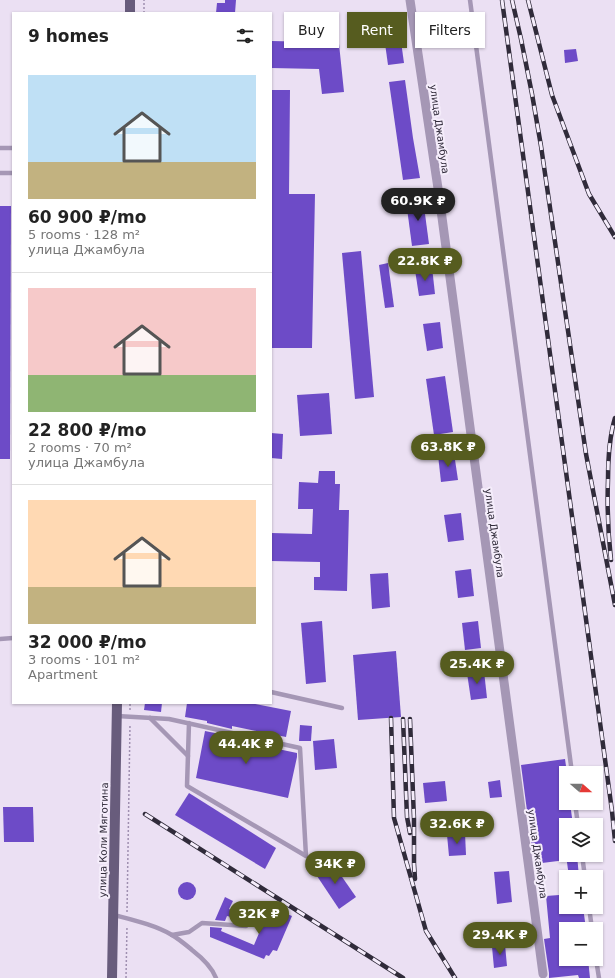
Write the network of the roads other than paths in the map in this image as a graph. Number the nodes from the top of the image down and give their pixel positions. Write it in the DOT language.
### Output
graph roads {
  1 [pos="130,0"];
  2 [pos="410,0"];
  3 [pos="470,0"];
  4 [pos="130,12"];
  5 [pos="0,148"];
  6 [pos="12,148"];
  7 [pos="0,173"];
  8 [pos="12,173"];
  9 [pos="12,638"];
  10 [pos="0,639"];
  11 [pos="272,692"];
  12 [pos="117,704"];
  13 [pos="342,708"];
  14 [pos="117,716"];
  15 [pos="150,718"];
  16 [pos="189,723"];
  17 [pos="188,756"];
  18 [pos="571,766"];
  19 [pos="114,915"];
  20 [pos="246,926"];
  21 [pos="172,935"];
  22 [pos="597,966"];
  23 [pos="543,976"];
  24 [pos="112,978"];
  25 [pos="216,978"];
  26 [pos="598,978"];
  1 -- 4 [label="main road"];
  2 -- 23 [label="street, улица Джамбула"];
  3 -- 18 [label="lane"];
  5 -- 6 [label="lane"];
  7 -- 8 [label="lane"];
  9 -- 10 [label="lane"];
  11 -- 13 [label="lane"];
  12 -- 14 [label="main road, улица Коли Мяготина"];
  14 -- 15 [label="lane"];
  14 -- 19 [label="main road, улица Коли Мяготина"];
  15 -- 16 [label="lane"];
  15 -- 17 [label="lane"];
  16 -- 17 [label="lane"];
  16 -- 17 [label="lane"];
  19 -- 21 [label="lane"];
  19 -- 24 [label="main road, улица Коли Мяготина"];
  20 -- 21 [label="lane"];
  21 -- 25 [label="lane"];
  22 -- 26 [label="lane"];
}
